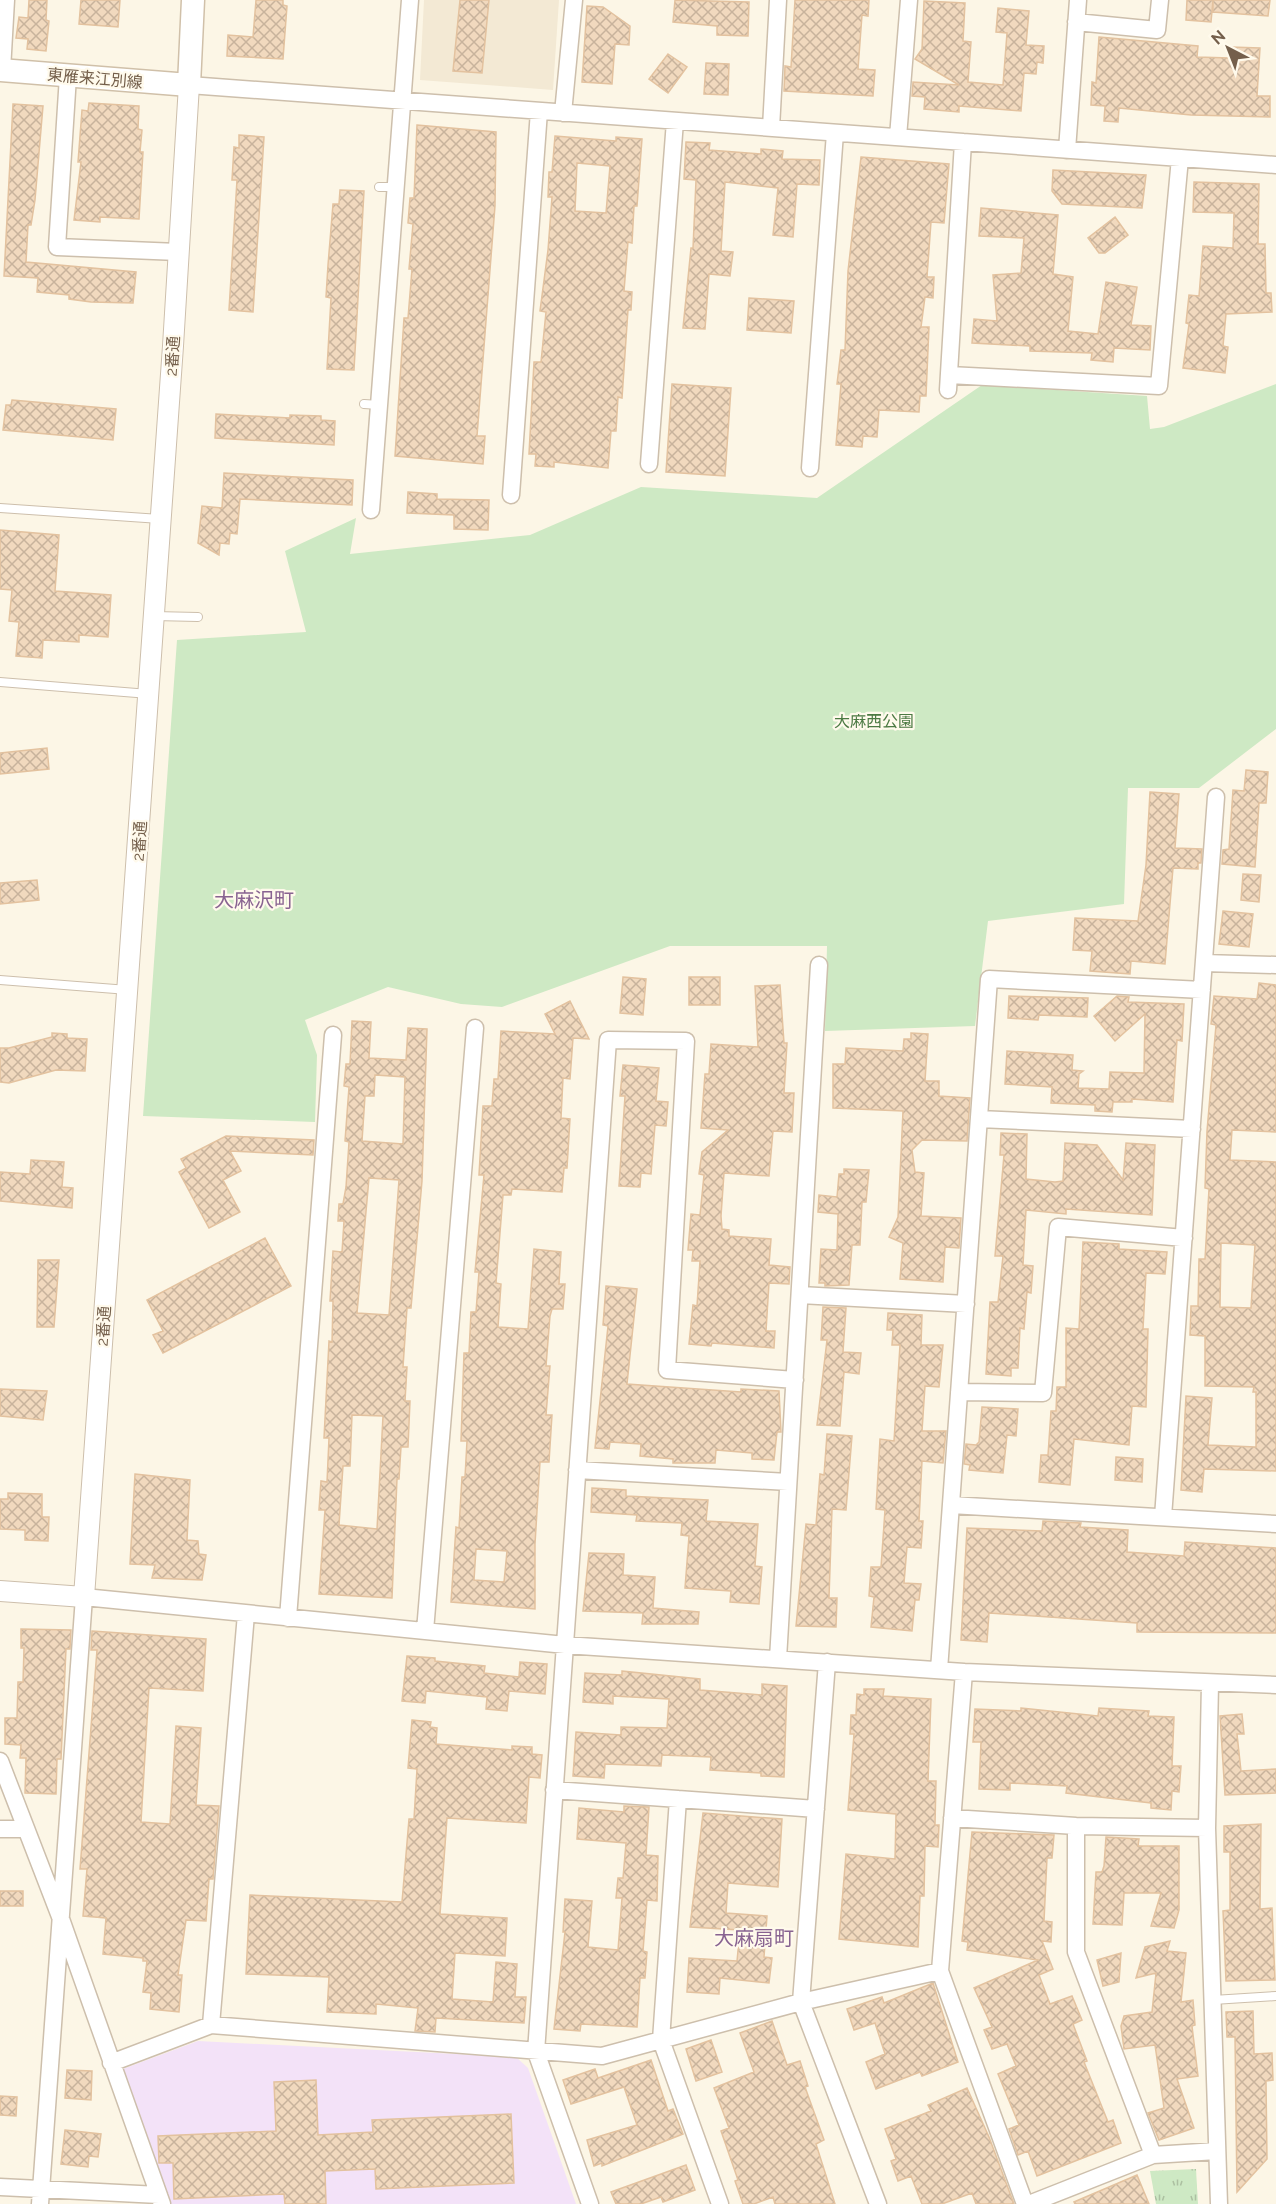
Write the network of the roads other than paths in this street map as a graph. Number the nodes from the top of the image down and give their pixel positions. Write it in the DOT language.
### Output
graph roads {
  1 [pos="6,0"];
  2 [pos="193,0"];
  3 [pos="410,0"];
  4 [pos="574,0"];
  5 [pos="778,0"];
  6 [pos="909,0"];
  7 [pos="1078,0"];
  8 [pos="1160,0"];
  9 [pos="1076,22"];
  10 [pos="1,70"];
  11 [pos="68,76"];
  12 [pos="189,85"];
  13 [pos="402,101"];
  14 [pos="538,111"];
  15 [pos="563,113"];
  16 [pos="675,121"];
  17 [pos="771,128"];
  18 [pos="835,133"];
  19 [pos="898,137"];
  20 [pos="963,142"];
  21 [pos="1067,150"];
  22 [pos="1180,158"];
  23 [pos="1276,165"];
  24 [pos="178,252"];
  25 [pos="649,464"];
  26 [pos="810,468"];
  27 [pos="511,495"];
  28 [pos="0,508"];
  29 [pos="371,510"];
  30 [pos="160,519"];
  31 [pos="154,616"];
  32 [pos="198,617"];
  33 [pos="0,682"];
  34 [pos="149,694"];
  35 [pos="1216,796"];
  36 [pos="1204,963"];
  37 [pos="819,965"];
  38 [pos="1276,965"];
  39 [pos="0,980"];
  40 [pos="129,990"];
  41 [pos="1202,990"];
  42 [pos="475,1028"];
  43 [pos="333,1035"];
  44 [pos="979,1119"];
  45 [pos="1192,1129"];
  46 [pos="1184,1238"];
  47 [pos="800,1295"];
  48 [pos="966,1304"];
  49 [pos="795,1380"];
  50 [pos="959,1392"];
  51 [pos="577,1470"];
  52 [pos="788,1482"];
  53 [pos="951,1505"];
  54 [pos="1163,1517"];
  55 [pos="1276,1524"];
  56 [pos="0,1591"];
  57 [pos="84,1597"];
  58 [pos="246,1614"];
  59 [pos="288,1618"];
  60 [pos="425,1631"];
  61 [pos="565,1645"];
  62 [pos="777,1659"];
  63 [pos="827,1662"];
  64 [pos="939,1670"];
  65 [pos="964,1672"];
  66 [pos="1210,1684"];
  67 [pos="1276,1685"];
  68 [pos="0,1761"];
  69 [pos="554,1790"];
  70 [pos="678,1799"];
  71 [pos="816,1809"];
  72 [pos="952,1818"];
  73 [pos="1076,1826"];
  74 [pos="1207,1828"];
  75 [pos="0,1829"];
  76 [pos="26,1829"];
  77 [pos="61,1919"];
  78 [pos="940,1971"];
  79 [pos="1276,1996"];
  80 [pos="1213,2000"];
  81 [pos="801,2002"];
  82 [pos="211,2025"];
  83 [pos="661,2040"];
  84 [pos="536,2052"];
  85 [pos="111,2063"];
  86 [pos="1217,2151"];
  87 [pos="1153,2155"];
  88 [pos="0,2187"];
  89 [pos="40,2198"];
  90 [pos="161,2199"];
  91 [pos="590,2204"];
  92 [pos="720,2204"];
  93 [pos="878,2204"];
  94 [pos="1027,2204"];
  95 [pos="1219,2204"];
  1 -- 10 [label="street"];
  2 -- 12 [label="main road, 2番通"];
  3 -- 13 [label="street"];
  4 -- 15 [label="street"];
  5 -- 17 [label="street"];
  6 -- 19 [label="street"];
  7 -- 9 [label="street"];
  8 -- 9 [label="street"];
  9 -- 21 [label="street"];
  10 -- 11 [label="main road, 東雁来江別線"];
  11 -- 12 [label="main road, 東雁来江別線"];
  11 -- 24 [label="street"];
  12 -- 13 [label="street"];
  12 -- 24 [label="street, 2番通"];
  13 -- 14 [label="street"];
  13 -- 29 [label="street"];
  14 -- 15 [label="street"];
  14 -- 27 [label="street"];
  15 -- 16 [label="street"];
  16 -- 17 [label="street"];
  16 -- 25 [label="street"];
  17 -- 18 [label="street"];
  18 -- 19 [label="street"];
  18 -- 26 [label="street"];
  19 -- 20 [label="street"];
  20 -- 21 [label="street"];
  20 -- 22 [label="street"];
  21 -- 22 [label="street"];
  22 -- 23 [label="street"];
  24 -- 30 [label="street, 2番通"];
  28 -- 30 [label="lane"];
  30 -- 31 [label="street, 2番通"];
  31 -- 32 [label="lane"];
  31 -- 34 [label="street, 2番通"];
  33 -- 34 [label="lane"];
  34 -- 40 [label="street, 2番通"];
  35 -- 36 [label="street"];
  36 -- 38 [label="street"];
  36 -- 41 [label="street"];
  37 -- 47 [label="street"];
  39 -- 40 [label="lane"];
  40 -- 57 [label="street, 2番通"];
  41 -- 44 [label="street"];
  41 -- 45 [label="street"];
  42 -- 60 [label="street"];
  43 -- 59 [label="street"];
  44 -- 45 [label="street"];
  44 -- 48 [label="street"];
  45 -- 46 [label="street"];
  46 -- 50 [label="street"];
  46 -- 54 [label="street"];
  47 -- 48 [label="street"];
  47 -- 49 [label="street"];
  48 -- 50 [label="street"];
  49 -- 51 [label="street"];
  49 -- 52 [label="street"];
  50 -- 53 [label="street"];
  51 -- 52 [label="street"];
  51 -- 61 [label="street"];
  52 -- 62 [label="street"];
  53 -- 54 [label="street"];
  53 -- 64 [label="street"];
  54 -- 55 [label="street"];
  56 -- 57 [label="street"];
  57 -- 58 [label="street"];
  57 -- 77 [label="street"];
  58 -- 59 [label="street"];
  58 -- 82 [label="street"];
  59 -- 60 [label="street"];
  60 -- 61 [label="street"];
  61 -- 62 [label="street"];
  61 -- 69 [label="street"];
  62 -- 63 [label="street"];
  63 -- 64 [label="street"];
  63 -- 71 [label="street"];
  64 -- 65 [label="street"];
  65 -- 66 [label="street"];
  65 -- 72 [label="street"];
  66 -- 67 [label="street"];
  66 -- 74 [label="street"];
  68 -- 76 [label="street"];
  69 -- 70 [label="street"];
  69 -- 84 [label="street"];
  70 -- 71 [label="street"];
  70 -- 83 [label="street"];
  71 -- 81 [label="street"];
  72 -- 73 [label="street"];
  72 -- 78 [label="street"];
  73 -- 74 [label="street"];
  73 -- 87 [label="street"];
  74 -- 80 [label="street"];
  75 -- 76 [label="street"];
  76 -- 77 [label="street"];
  77 -- 85 [label="street"];
  77 -- 89 [label="street"];
  78 -- 81 [label="street"];
  78 -- 94 [label="street"];
  79 -- 80 [label="lane"];
  80 -- 86 [label="street"];
  81 -- 83 [label="street"];
  81 -- 93 [label="street"];
  82 -- 84 [label="street"];
  82 -- 85 [label="street"];
  83 -- 84 [label="street"];
  83 -- 92 [label="street"];
  84 -- 91 [label="street"];
  85 -- 90 [label="street"];
  86 -- 87 [label="street"];
  86 -- 95 [label="street"];
  87 -- 94 [label="street"];
  88 -- 89 [label="street"];
  89 -- 90 [label="street"];
}
